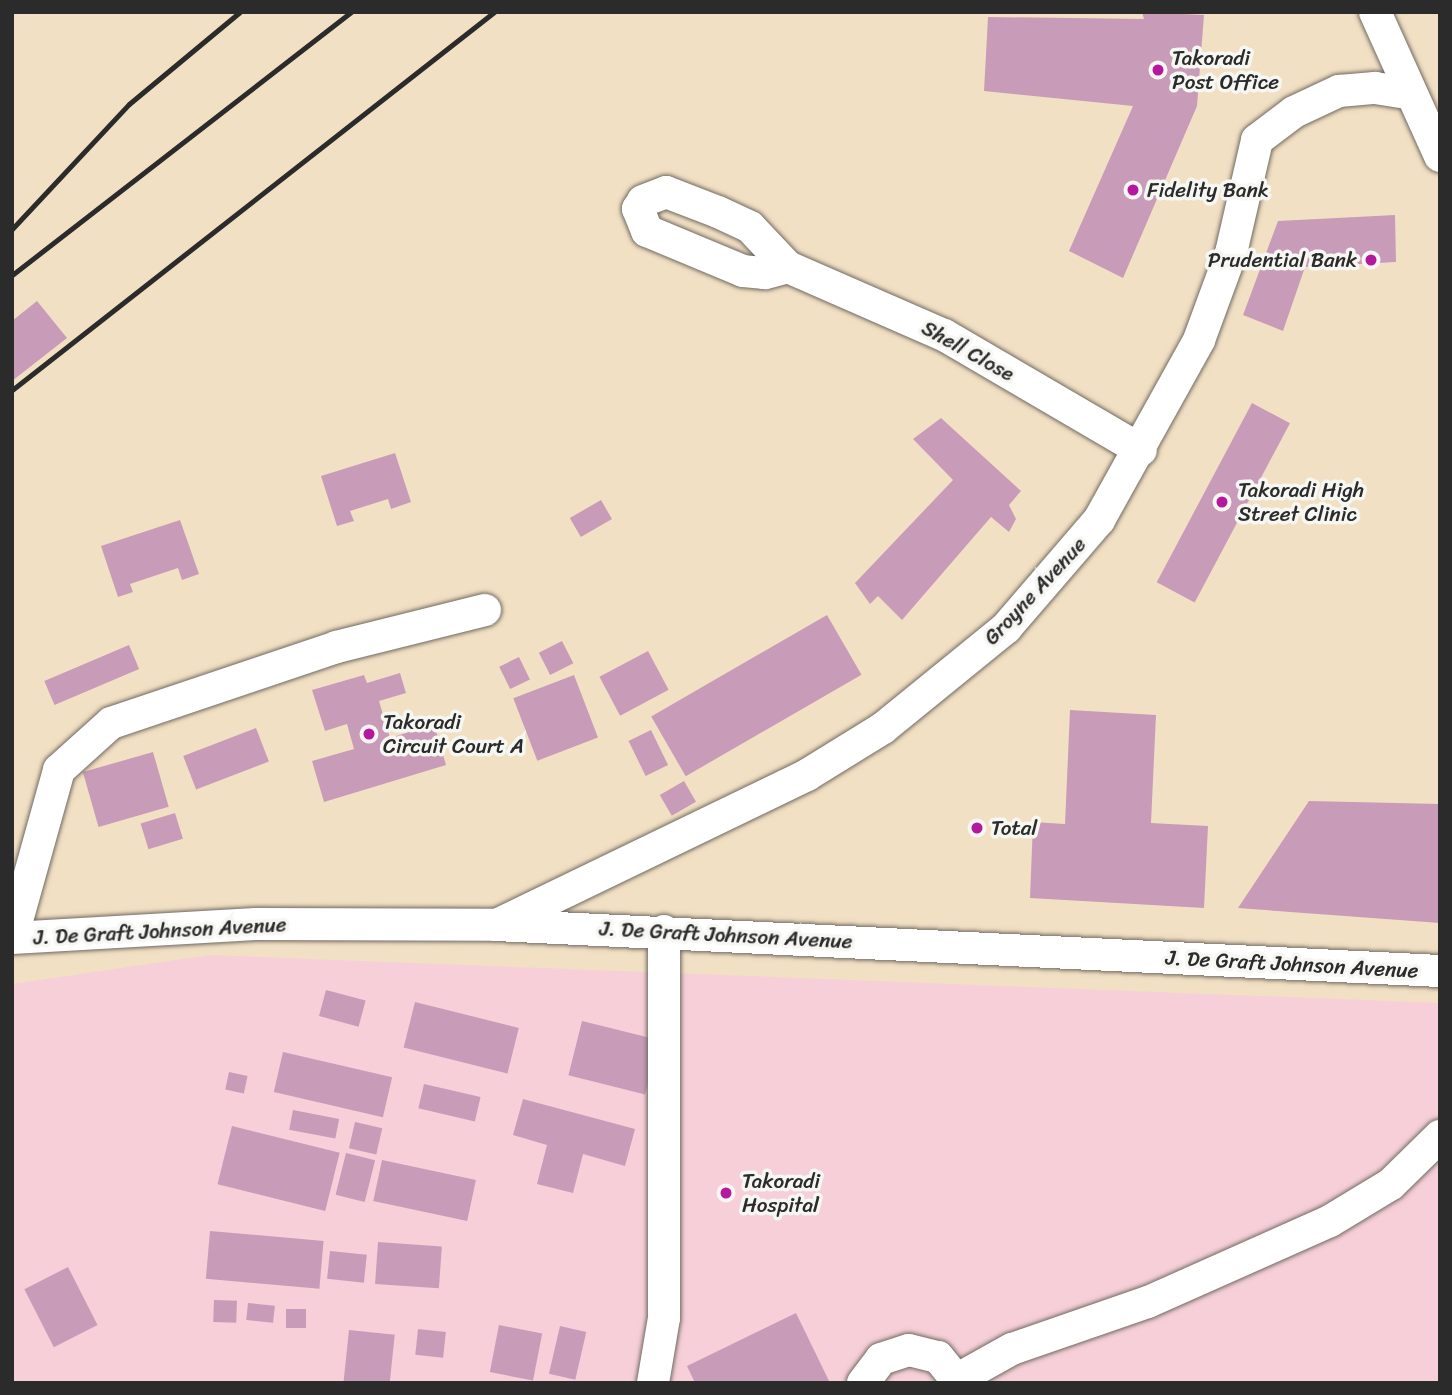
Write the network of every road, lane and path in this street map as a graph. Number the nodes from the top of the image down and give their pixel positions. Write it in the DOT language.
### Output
graph roads {
  1 [pos="1375,12"];
  2 [pos="1412,94"];
  3 [pos="1440,156"];
  4 [pos="788,267"];
  5 [pos="1141,450"];
  6 [pos="485,610"];
  7 [pos="496,925"];
  8 [pos="664,931"];
  9 [pos="12,937"];
  10 [pos="1440,971"];
  11 [pos="1440,1136"];
  12 [pos="958,1381"];
  13 [pos="653,1383"];
  14 [pos="863,1383"];
  1 -- 2 [label="street"];
  2 -- 3 [label="street"];
  2 -- 5 [label="street, Groyne Avenue"];
  4 -- 5 [label="street, Shell Close"];
  5 -- 7 [label="street, Groyne Avenue"];
  6 -- 9 [label="street"];
  7 -- 8 [label="street, J. De Graft Johnson Avenue"];
  7 -- 9 [label="street, J. De Graft Johnson Avenue"];
  8 -- 10 [label="street, J. De Graft Johnson Avenue"];
  8 -- 13 [label="street"];
  11 -- 12 [label="street"];
  12 -- 14 [label="street"];
}
